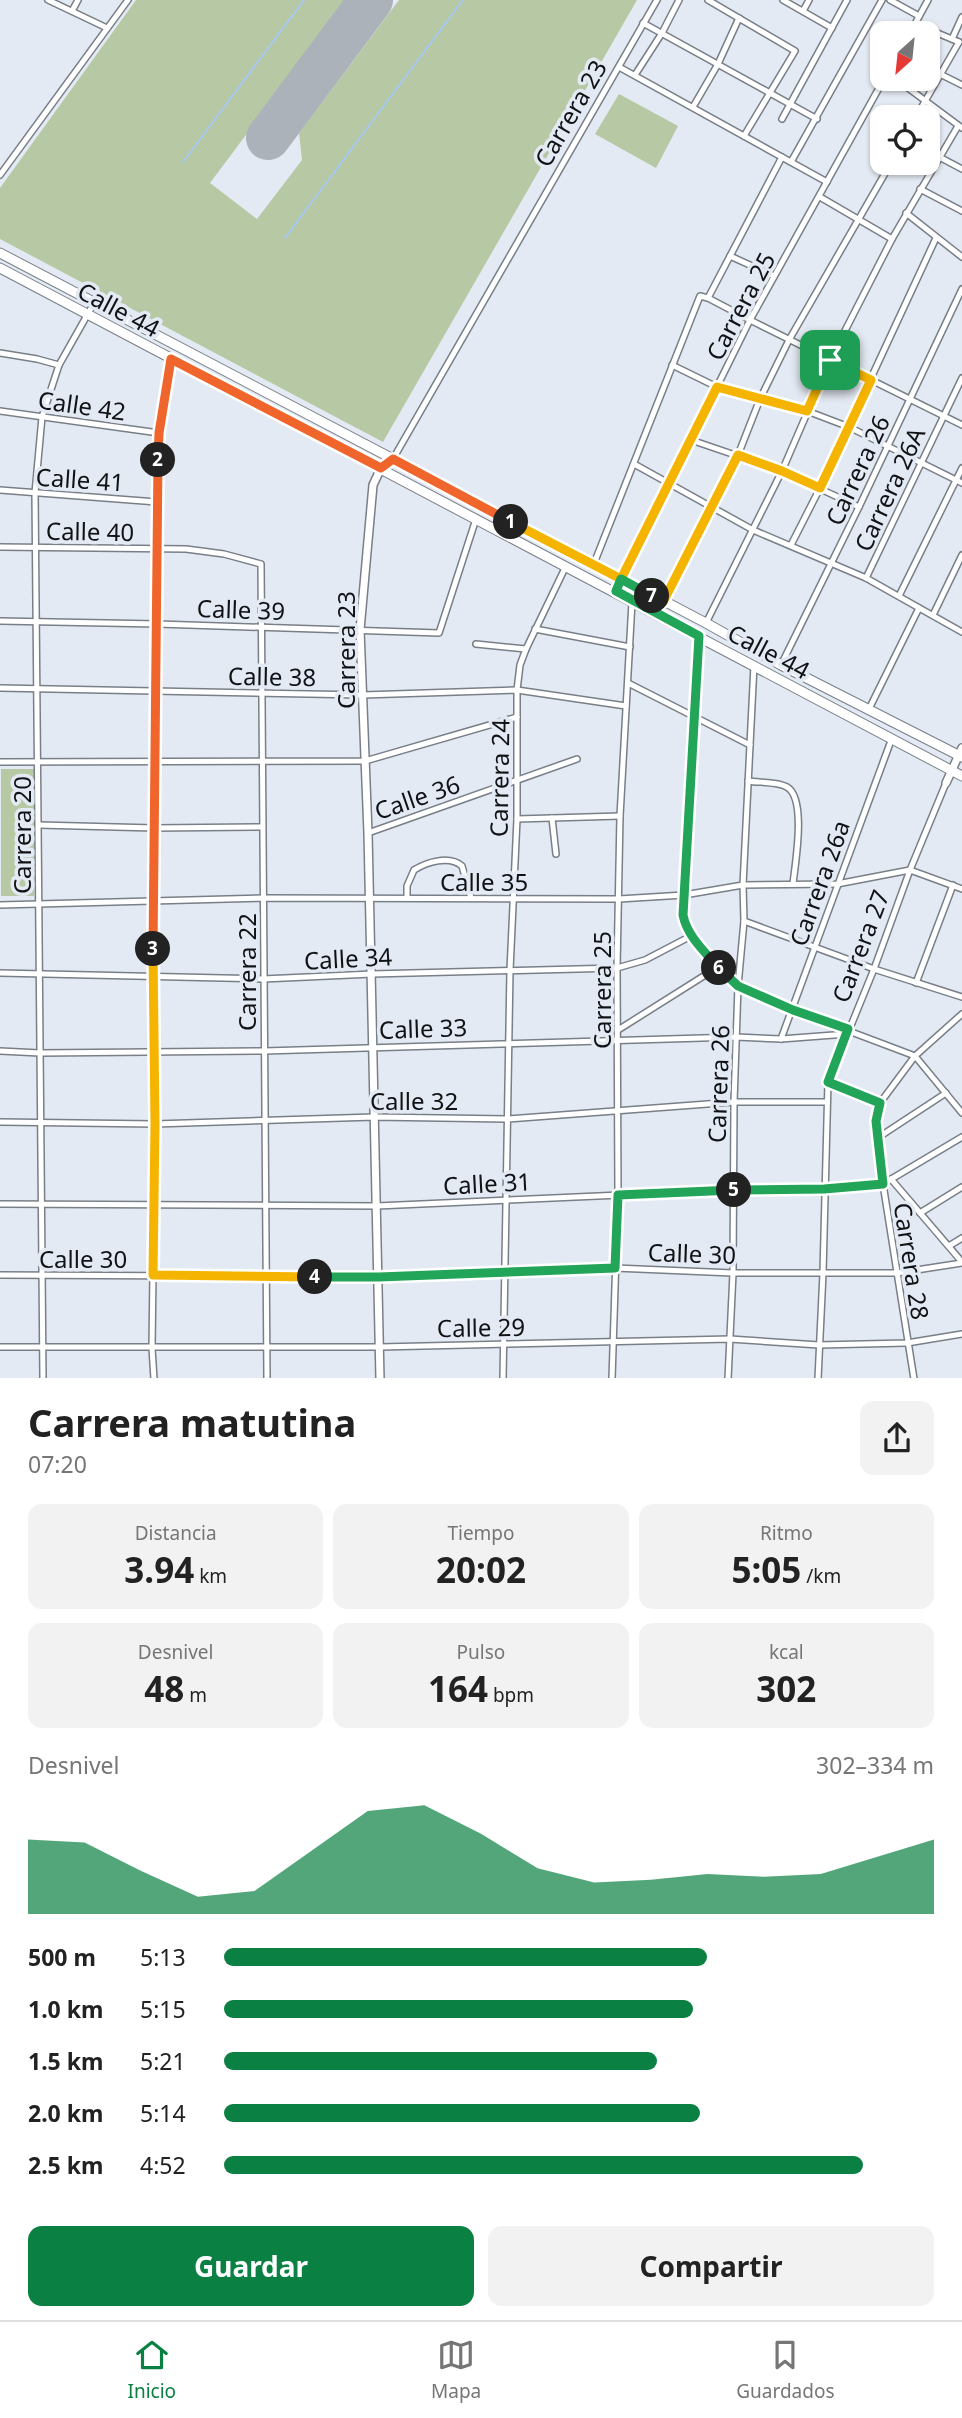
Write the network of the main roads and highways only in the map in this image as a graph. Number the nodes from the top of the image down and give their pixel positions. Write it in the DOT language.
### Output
graph roads {
  1 [pos="0,253"];
  2 [pos="0,268"];
  3 [pos="961,753"];
  4 [pos="958,771"];
  1 -- 3 [label="main road, Calle 44"];
  2 -- 4 [label="main road, Calle 44"];
}
